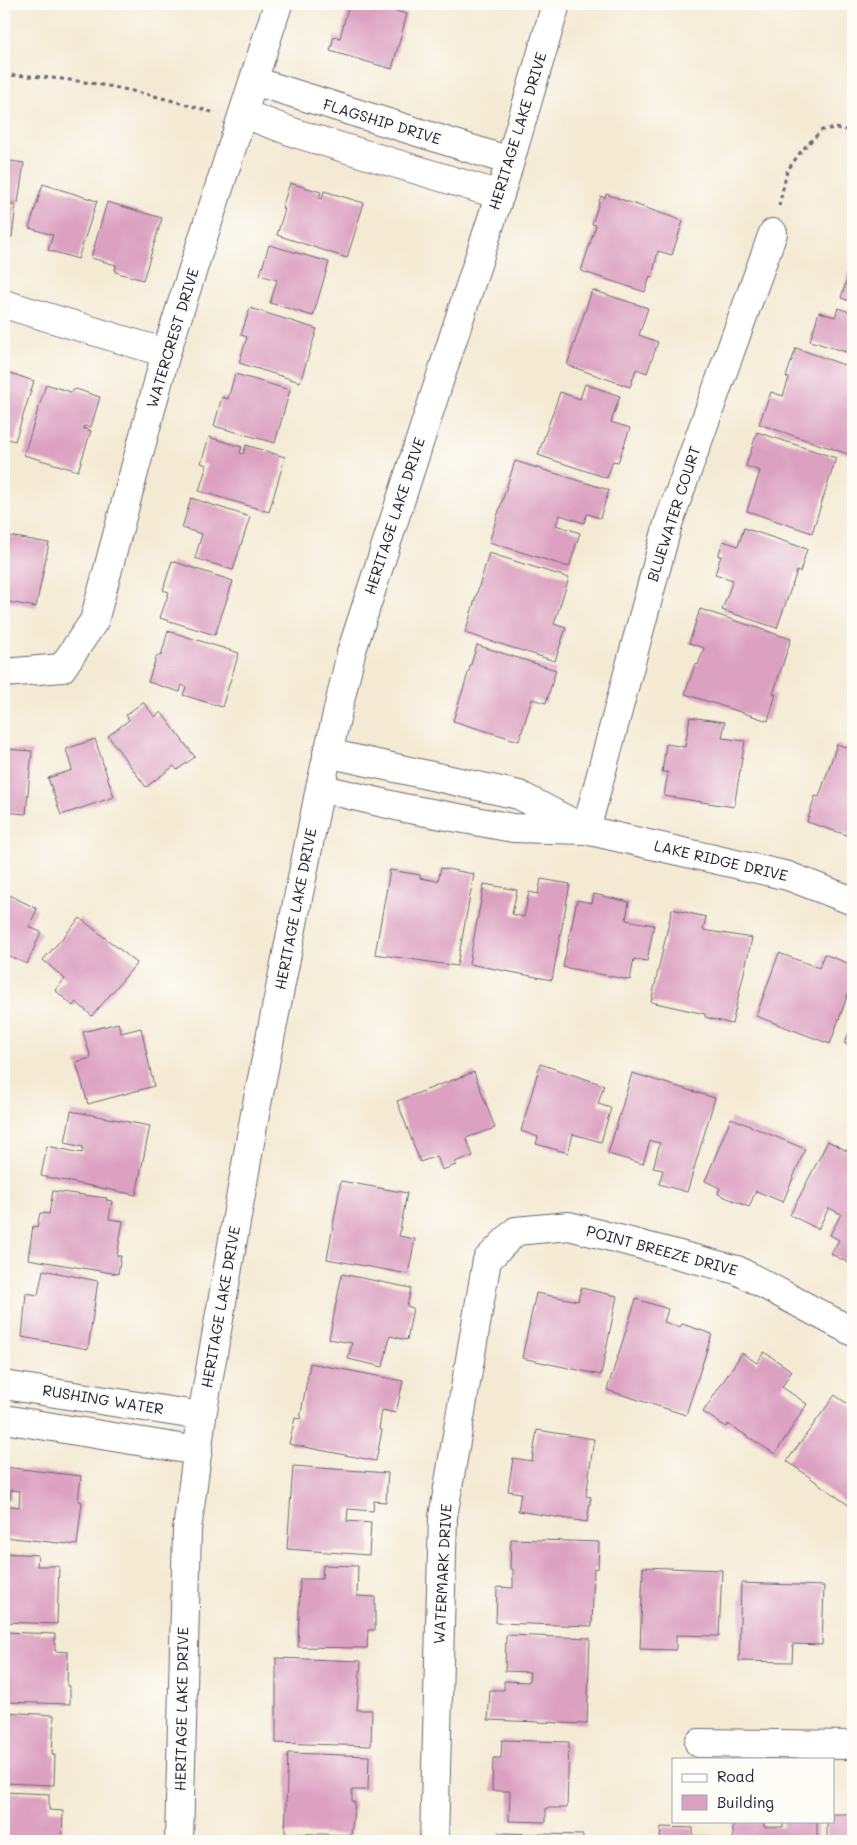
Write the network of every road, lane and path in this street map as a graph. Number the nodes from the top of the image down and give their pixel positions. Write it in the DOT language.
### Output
graph roads {
  1 [pos="278,4"];
  2 [pos="556,4"];
  3 [pos="4,75"];
  4 [pos="254,81"];
  5 [pos="243,118"];
  6 [pos="853,130"];
  7 [pos="510,162"];
  8 [pos="500,195"];
  9 [pos="773,233"];
  10 [pos="4,304"];
  11 [pos="166,353"];
  12 [pos="4,673"];
  13 [pos="327,753"];
  14 [pos="320,788"];
  15 [pos="586,830"];
  16 [pos="853,901"];
  17 [pos="516,1231"];
  18 [pos="853,1332"];
  19 [pos="4,1385"];
  20 [pos="202,1416"];
  21 [pos="4,1419"];
  22 [pos="198,1450"];
  23 [pos="699,1743"];
  24 [pos="853,1745"];
  25 [pos="179,1841"];
  26 [pos="434,1841"];
  1 -- 4 [label="street, WATERCREST DRIVE"];
  2 -- 7 [label="street, HERITAGE LAKE DRIVE"];
  3 -- 5 [label="path"];
  4 -- 5 [label="street, WATERCREST DRIVE"];
  4 -- 7 [label="street, FLAGSHIP DRIVE"];
  5 -- 8 [label="street"];
  5 -- 11 [label="street, WATERCREST DRIVE"];
  6 -- 9 [label="path"];
  7 -- 8 [label="street, HERITAGE LAKE DRIVE"];
  8 -- 13 [label="street, HERITAGE LAKE DRIVE"];
  9 -- 15 [label="street, BLUEWATER COURT"];
  10 -- 11 [label="street"];
  11 -- 12 [label="street, WATERCREST DRIVE"];
  13 -- 14 [label="street, HERITAGE LAKE DRIVE"];
  13 -- 15 [label="street, LAKE RIDGE DRIVE"];
  14 -- 15 [label="street, LAKE RIDGE DRIVE"];
  14 -- 20 [label="street, HERITAGE LAKE DRIVE"];
  15 -- 16 [label="street, LAKE RIDGE DRIVE"];
  17 -- 18 [label="street, POINT BREEZE DRIVE"];
  17 -- 26 [label="street, WATERMARK DRIVE"];
  19 -- 20 [label="street, RUSHING WATER"];
  20 -- 22 [label="street, HERITAGE LAKE DRIVE"];
  21 -- 22 [label="street"];
  22 -- 25 [label="street, HERITAGE LAKE DRIVE"];
  23 -- 24 [label="street"];
}
